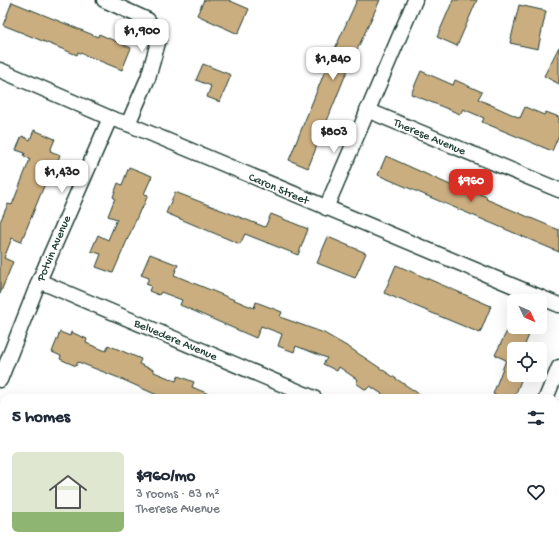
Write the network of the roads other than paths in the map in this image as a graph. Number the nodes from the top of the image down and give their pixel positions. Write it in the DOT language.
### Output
graph roads {
  1 [pos="104,0"];
  2 [pos="414,0"];
  3 [pos="0,70"];
  4 [pos="367,110"];
  5 [pos="110,118"];
  6 [pos="128,124"];
  7 [pos="559,190"];
  8 [pos="326,208"];
  9 [pos="39,281"];
  10 [pos="559,305"];
  11 [pos="559,367"];
  12 [pos="0,380"];
  13 [pos="305,394"];
  14 [pos="548,394"];
  1 -- 6 [label="street"];
  2 -- 4 [label="street"];
  3 -- 5 [label="street, Caron Street"];
  4 -- 7 [label="street, Therese Avenue"];
  4 -- 8 [label="street"];
  5 -- 6 [label="street, Caron Street"];
  5 -- 9 [label="street, Potvin Avenue"];
  6 -- 8 [label="street, Caron Street"];
  8 -- 10 [label="street, Caron Street"];
  9 -- 12 [label="street, Potvin Avenue"];
  9 -- 13 [label="street, Belvedere Avenue"];
  11 -- 14 [label="street"];
}
